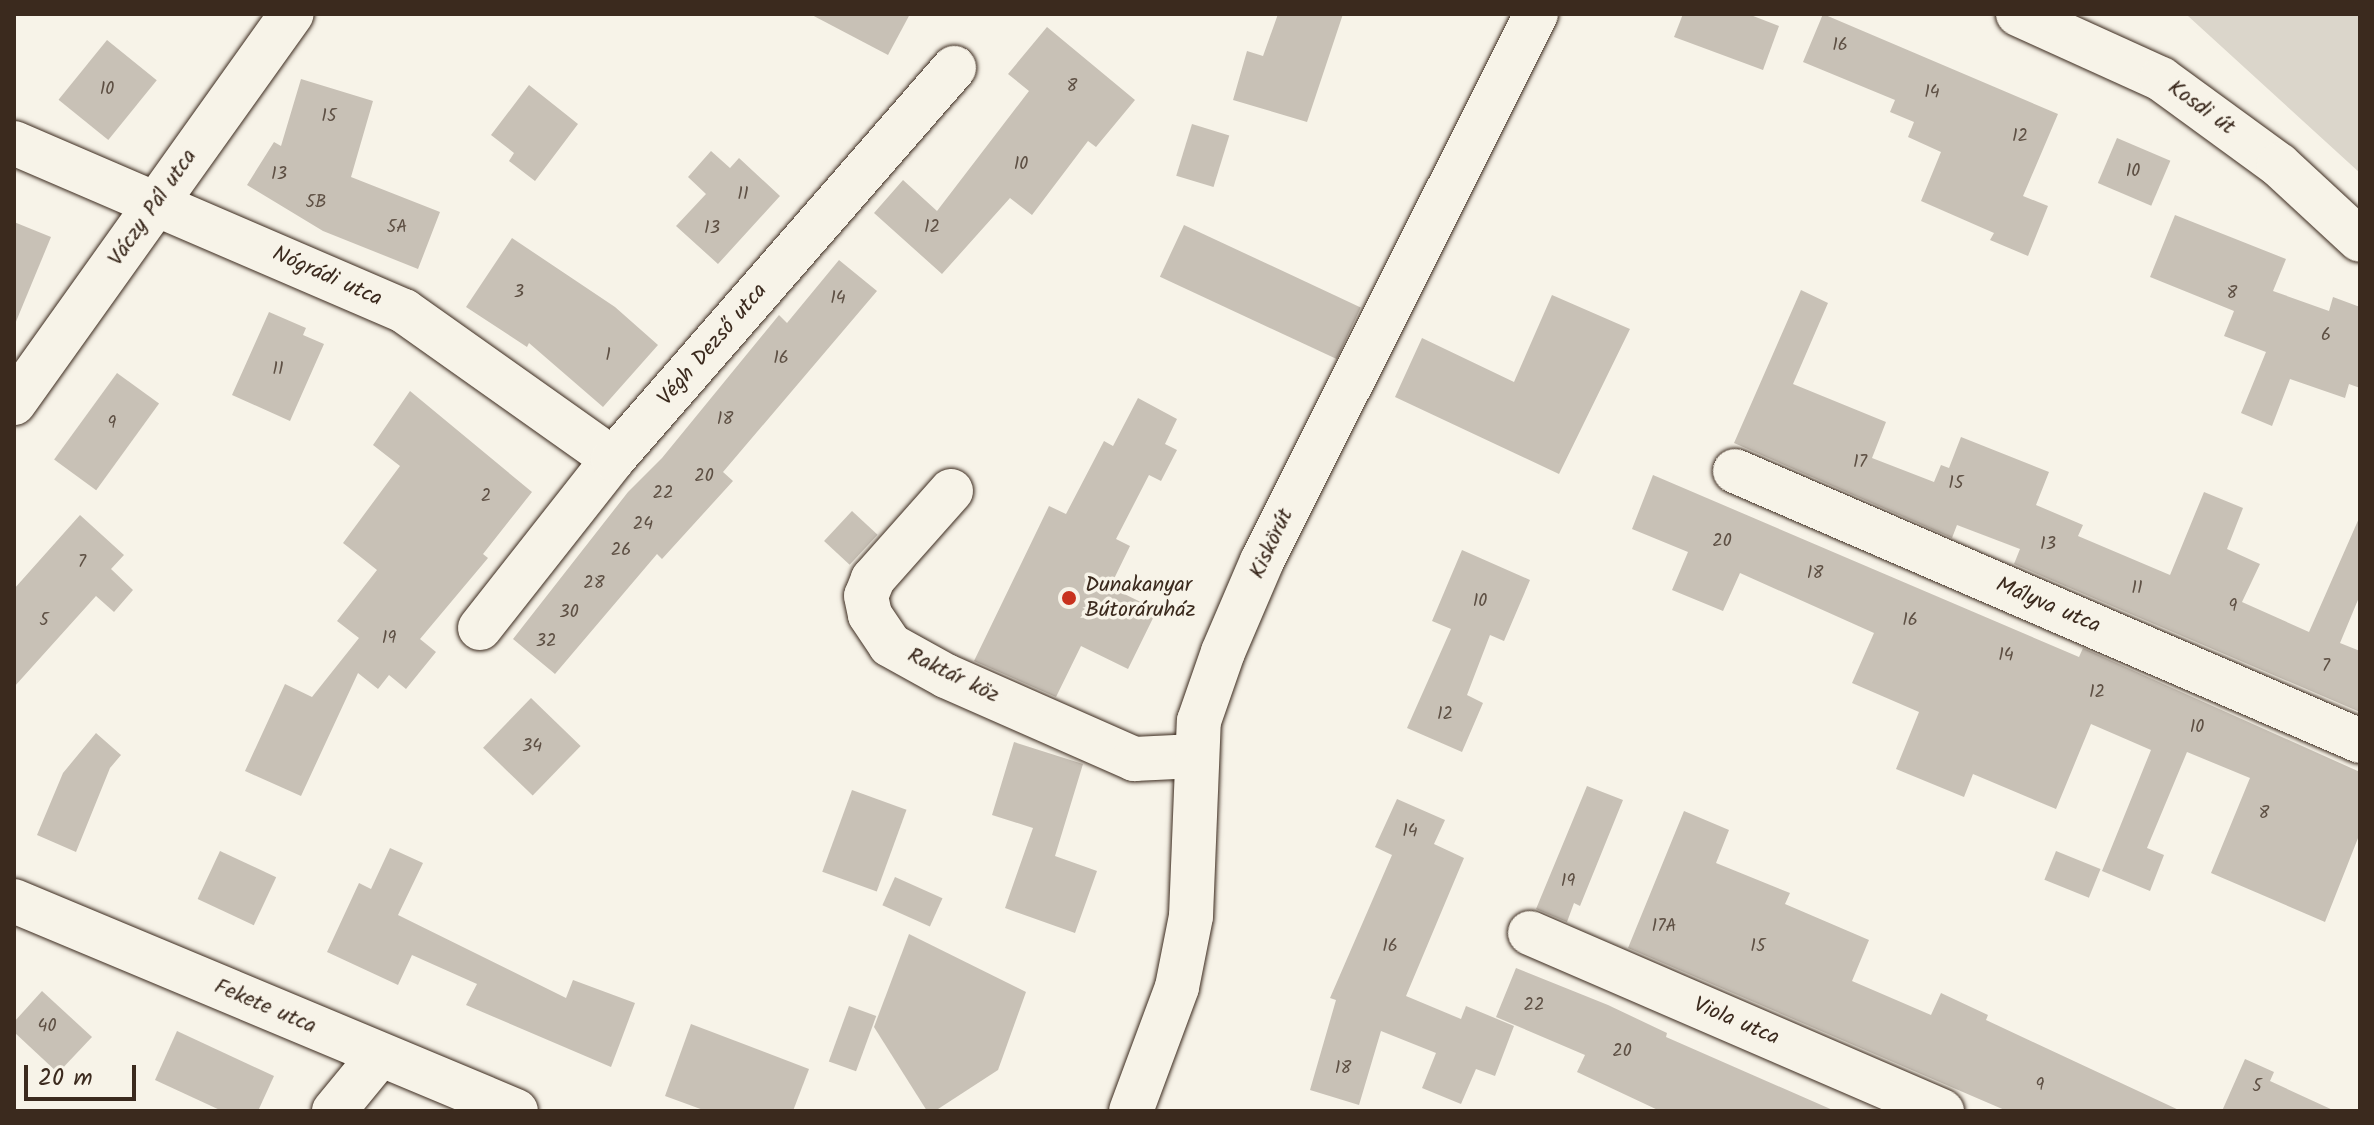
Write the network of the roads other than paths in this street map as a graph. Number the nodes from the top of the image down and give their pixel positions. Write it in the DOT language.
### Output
graph roads {
  1 [pos="291,14"];
  2 [pos="1536,14"];
  3 [pos="2018,14"];
  4 [pos="954,68"];
  5 [pos="14,143"];
  6 [pos="158,201"];
  7 [pos="2360,240"];
  8 [pos="14,403"];
  9 [pos="613,459"];
  10 [pos="1735,471"];
  11 [pos="951,491"];
  12 [pos="480,628"];
  13 [pos="2360,741"];
  14 [pos="1196,756"];
  15 [pos="14,901"];
  16 [pos="1530,933"];
  17 [pos="380,1055"];
  18 [pos="334,1111"];
  19 [pos="516,1111"];
  20 [pos="1131,1111"];
  21 [pos="1942,1111"];
  1 -- 6 [label="street, Váczy Pál utca"];
  2 -- 14 [label="street, Kiskörút"];
  3 -- 7 [label="street, Kosdi út"];
  4 -- 9 [label="street, Végh Dezső utca"];
  5 -- 6 [label="street, Nógrádi utca"];
  6 -- 8 [label="street, Váczy Pál utca"];
  6 -- 9 [label="street, Nógrádi utca"];
  9 -- 12 [label="street, Végh Dezső utca"];
  10 -- 13 [label="street, Mályva utca"];
  11 -- 14 [label="street, Raktár köz"];
  14 -- 20 [label="street, Kiskörút"];
  15 -- 17 [label="street, Fekete utca"];
  16 -- 21 [label="street, Viola utca"];
  17 -- 18 [label="street"];
  17 -- 19 [label="street, Fekete utca"];
}
